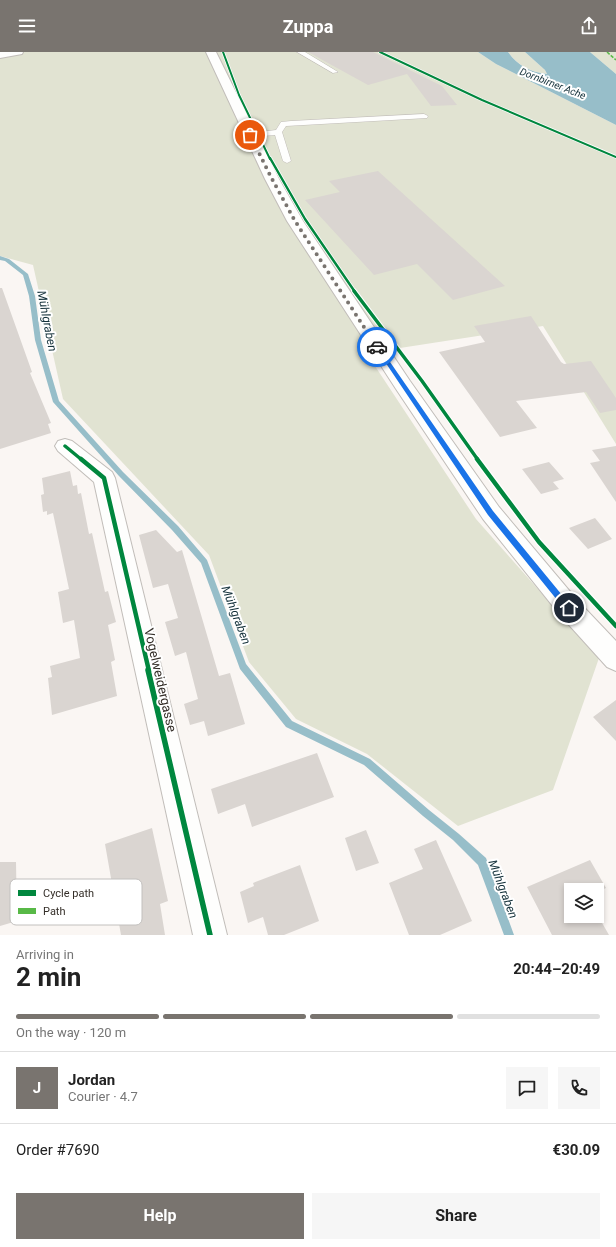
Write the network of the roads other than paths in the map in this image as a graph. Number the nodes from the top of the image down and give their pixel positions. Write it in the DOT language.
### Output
graph roads {
  1 [pos="18,52"];
  2 [pos="211,52"];
  3 [pos="300,52"];
  4 [pos="0,55"];
  5 [pos="335,72"];
  6 [pos="424,116"];
  7 [pos="278,132"];
  8 [pos="250,135"];
  9 [pos="287,161"];
  10 [pos="65,446"];
  11 [pos="616,659"];
  12 [pos="210,935"];
  1 -- 4 [label="main road"];
  2 -- 8 [label="main road"];
  3 -- 5 [label="lane"];
  6 -- 7 [label="lane"];
  7 -- 8 [label="lane"];
  7 -- 9 [label="lane"];
  8 -- 11 [label="main road"];
  10 -- 12 [label="main road, Vogelweidergasse"];
}
